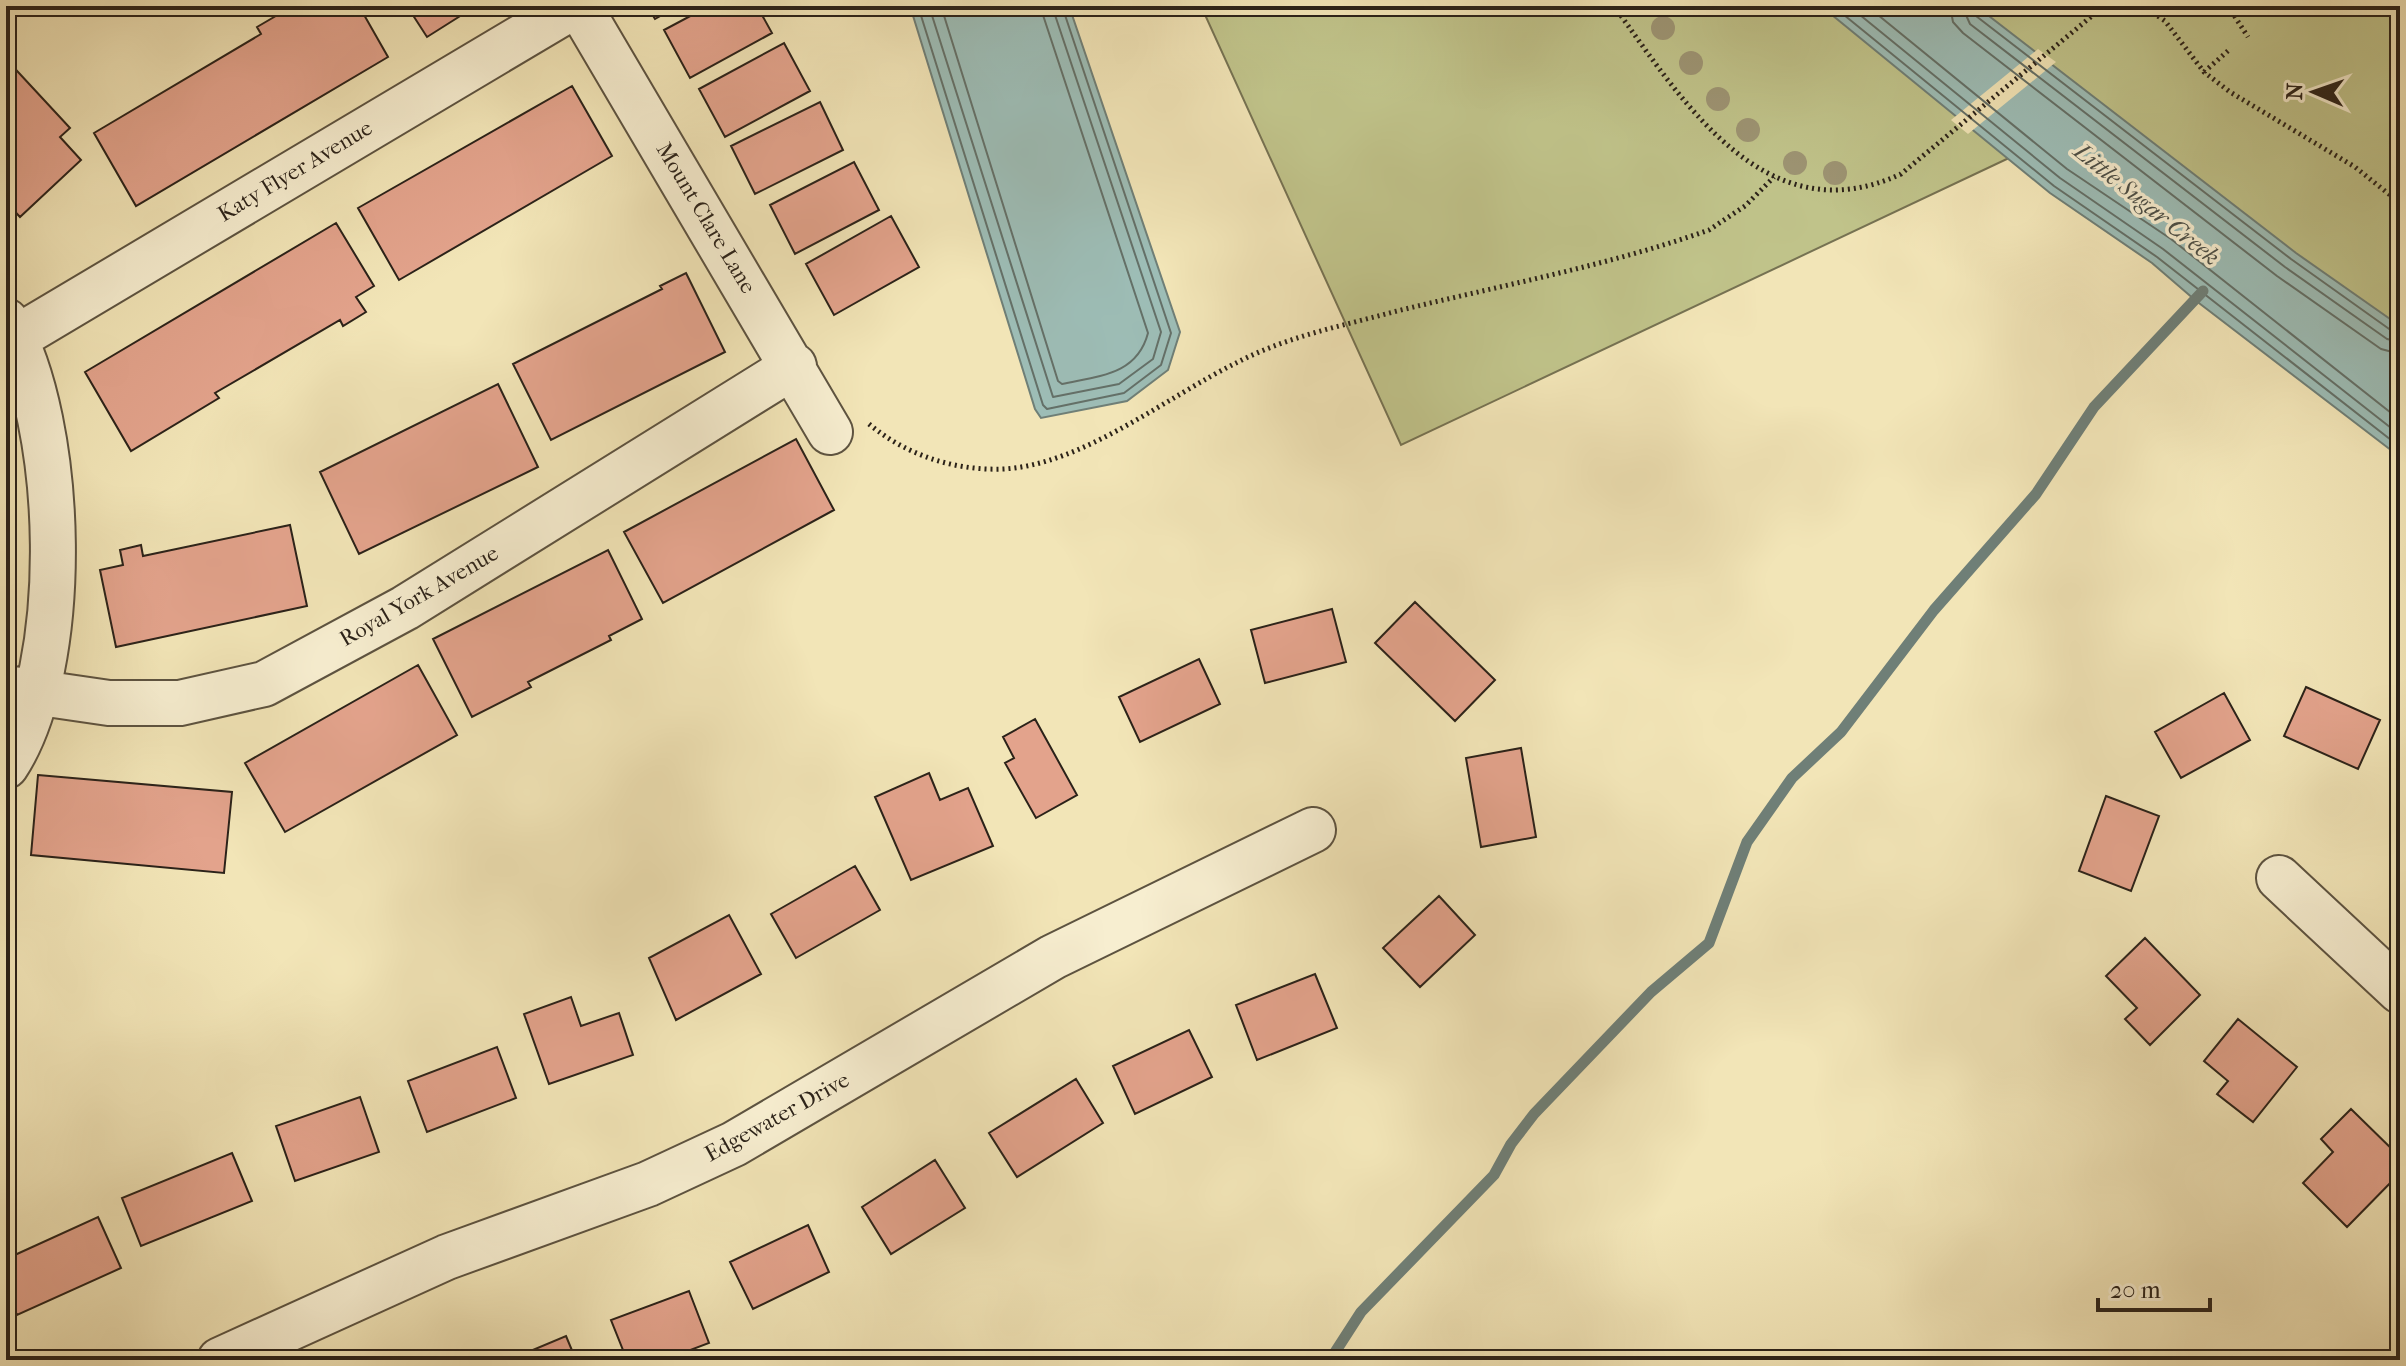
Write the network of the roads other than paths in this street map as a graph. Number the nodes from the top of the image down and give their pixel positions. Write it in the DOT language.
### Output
graph roads {
  1 [pos="577,6"];
  2 [pos="11,329"];
  3 [pos="794,366"];
  4 [pos="848,427"];
  5 [pos="20,691"];
  6 [pos="6,766"];
  7 [pos="1313,830"];
  8 [pos="2279,878"];
  9 [pos="2400,991"];
  10 [pos="220,1360"];
  1 -- 2 [label="street, Katy Flyer Avenue"];
  1 -- 3 [label="street, Mount Clare Lane"];
  2 -- 5 [label="street"];
  3 -- 4 [label="street, Mount Clare Lane"];
  3 -- 5 [label="street, Royal York Avenue"];
  5 -- 6 [label="street"];
  7 -- 10 [label="street, Edgewater Drive"];
  8 -- 9 [label="street"];
}
